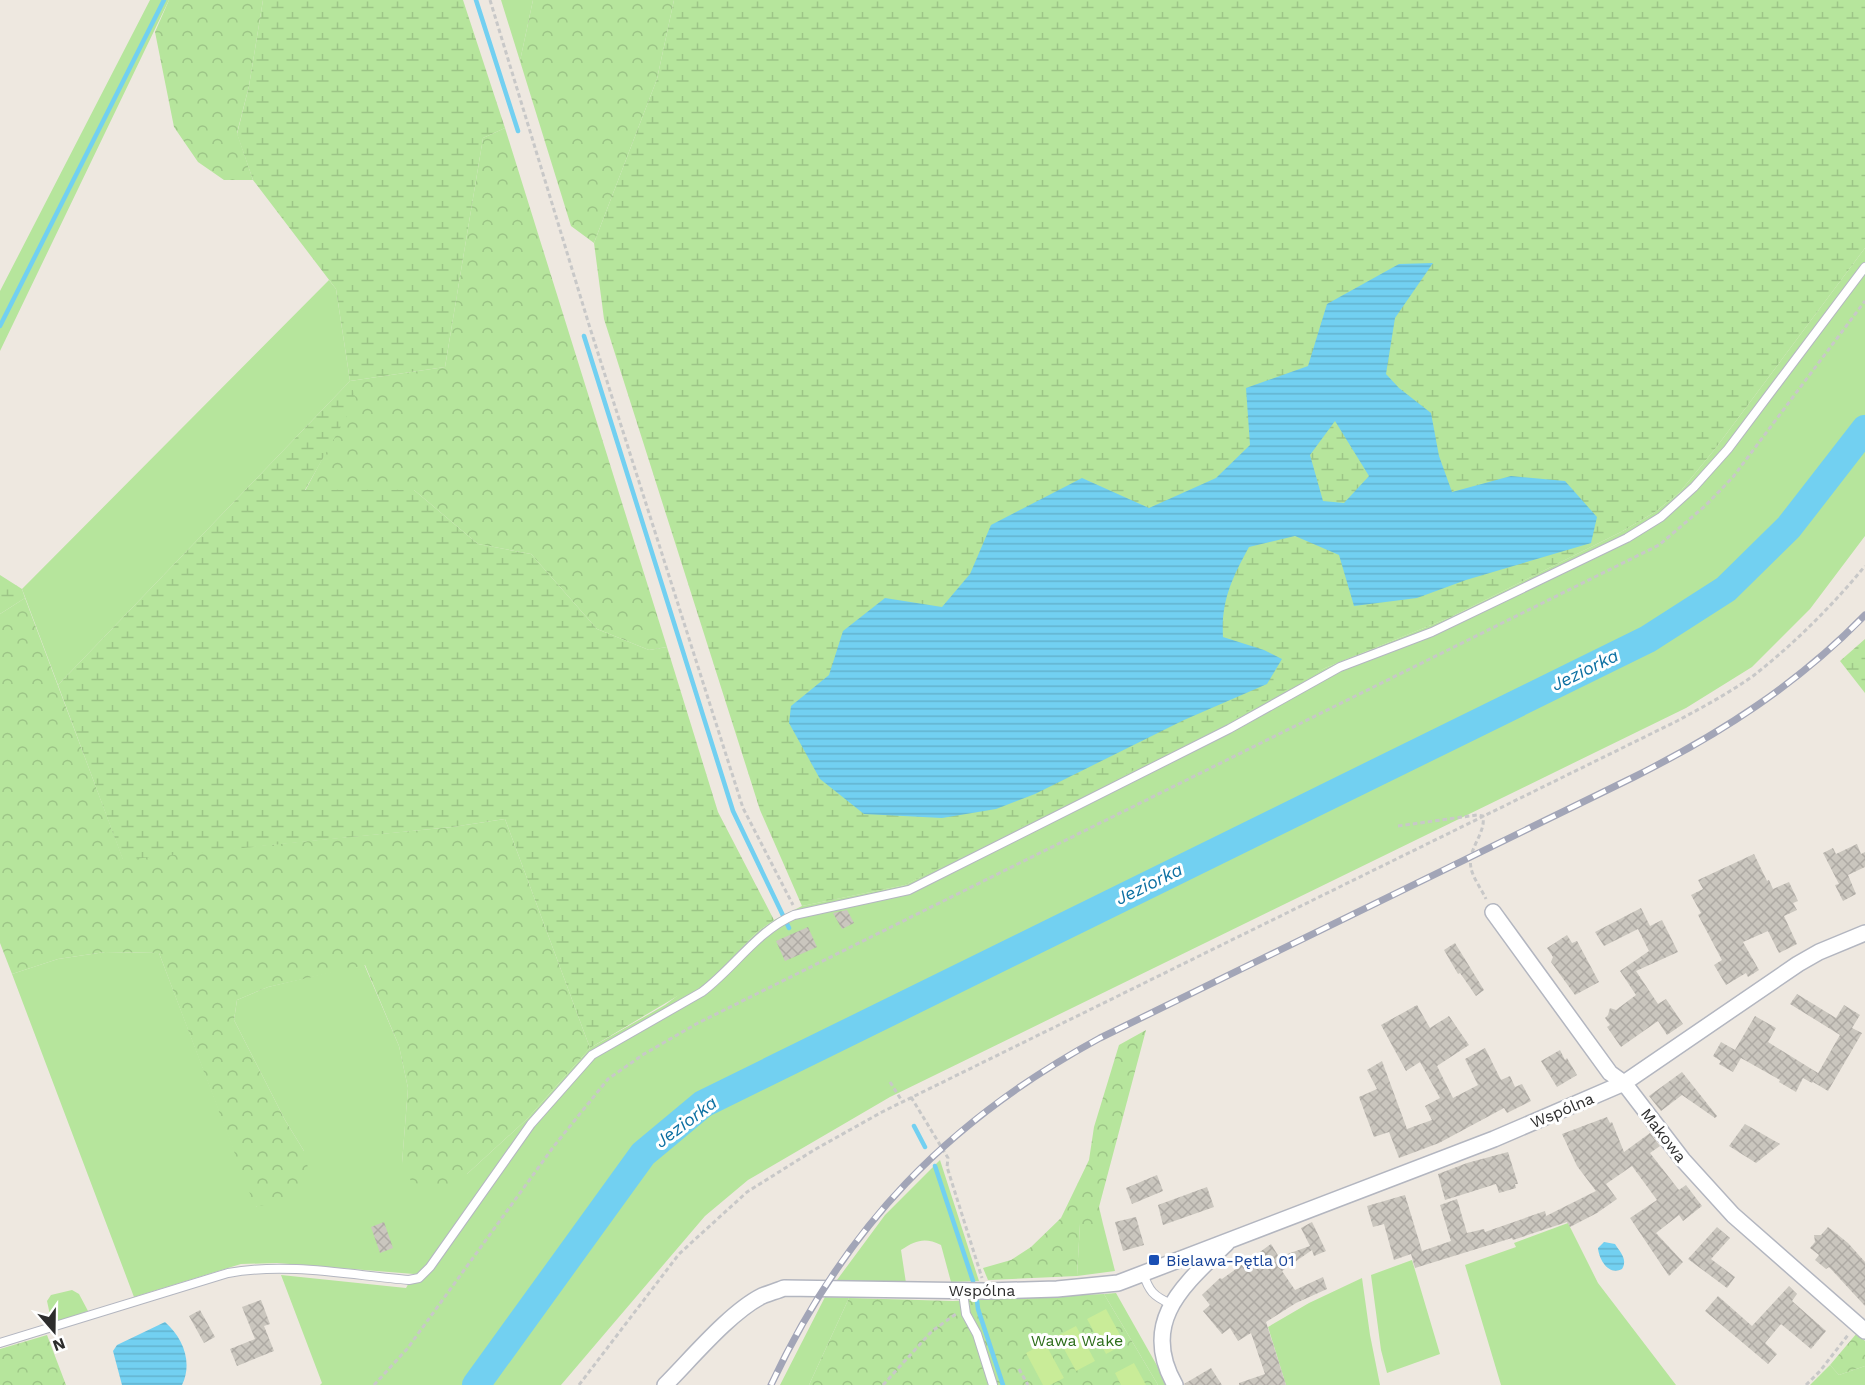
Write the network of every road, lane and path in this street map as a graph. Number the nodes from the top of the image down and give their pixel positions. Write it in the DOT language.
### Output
graph roads {
  1 [pos="490,0"];
  2 [pos="1865,267"];
  3 [pos="1865,301"];
  4 [pos="1865,566"];
  5 [pos="1483,816"];
  6 [pos="1398,826"];
  7 [pos="1493,912"];
  8 [pos="797,914"];
  9 [pos="1865,933"];
  10 [pos="890,1082"];
  11 [pos="1623,1083"];
  12 [pos="911,1097"];
  13 [pos="902,1102"];
  14 [pos="1233,1237"];
  15 [pos="1143,1273"];
  16 [pos="986,1291"];
  17 [pos="964,1304"];
  18 [pos="1171,1304"];
  19 [pos="1861,1328"];
  20 [pos="0,1343"];
  21 [pos="1019,1369"];
  22 [pos="374,1385"];
  23 [pos="579,1385"];
  24 [pos="665,1385"];
  25 [pos="883,1385"];
  26 [pos="993,1385"];
  27 [pos="1028,1385"];
  28 [pos="1175,1385"];
  29 [pos="1806,1385"];
  1 -- 8 [label="path"];
  2 -- 8 [label="lane"];
  3 -- 22 [label="path"];
  4 -- 5 [label="path"];
  5 -- 6 [label="path"];
  5 -- 7 [label="path"];
  5 -- 12 [label="path"];
  7 -- 11 [label="street, Makowa"];
  8 -- 20 [label="lane"];
  9 -- 11 [label="street, Wspólna"];
  10 -- 13 [label="path"];
  11 -- 14 [label="street, Wspólna"];
  11 -- 19 [label="street, Makowa"];
  12 -- 13 [label="path"];
  12 -- 16 [label="path"];
  13 -- 23 [label="path"];
  14 -- 15 [label="street, Wspólna"];
  14 -- 18 [label="street, Wspólna"];
  15 -- 16 [label="street, Wspólna"];
  15 -- 18 [label="lane"];
  16 -- 24 [label="street, Wspólna"];
  17 -- 25 [label="path"];
  17 -- 26 [label="lane"];
  18 -- 28 [label="street, Wspólna"];
  19 -- 29 [label="path"];
  21 -- 27 [label="path"];
}
